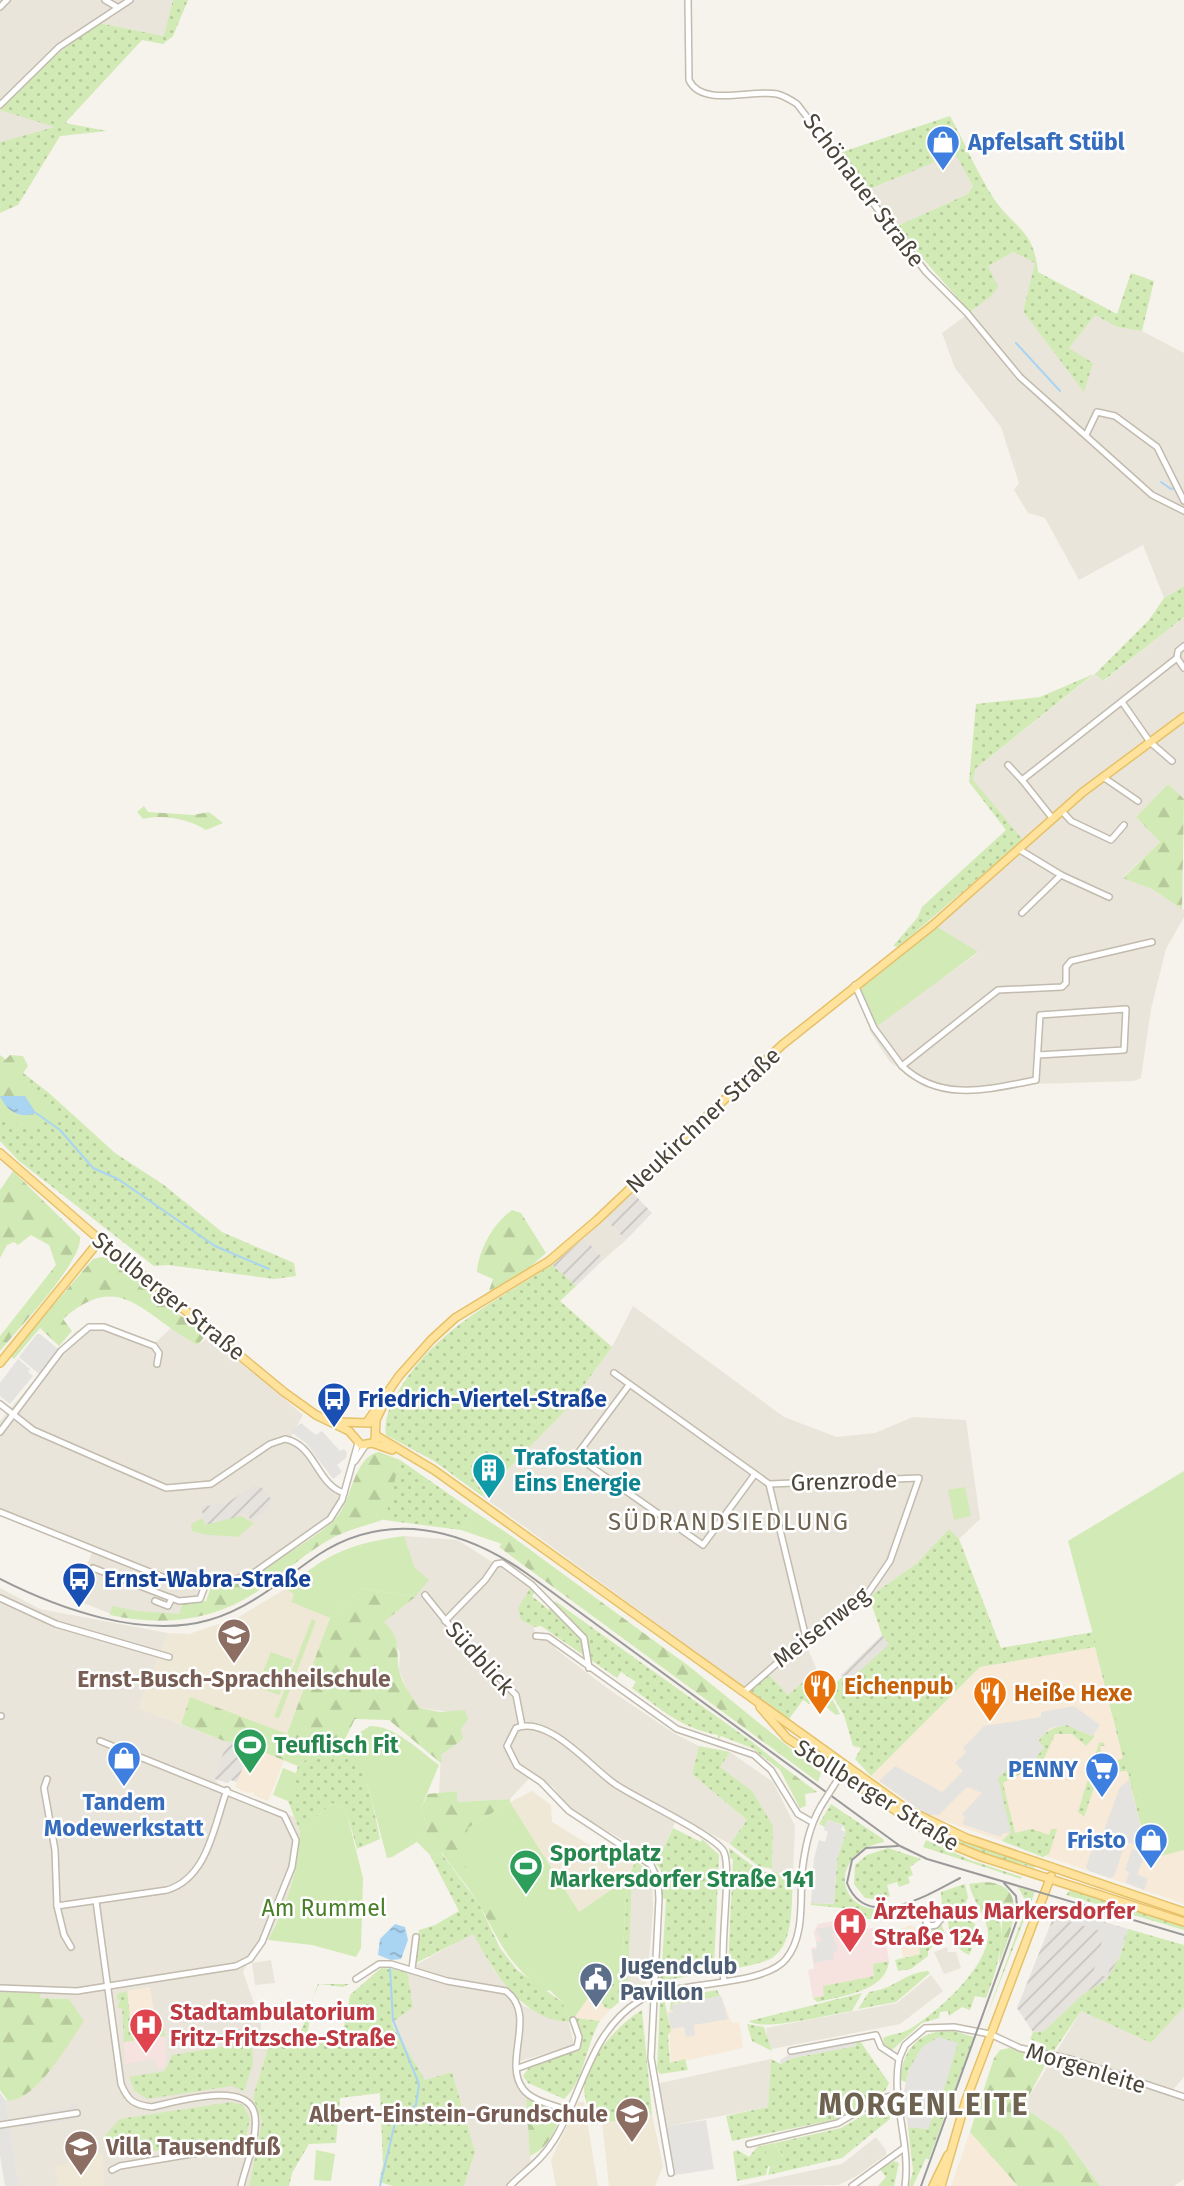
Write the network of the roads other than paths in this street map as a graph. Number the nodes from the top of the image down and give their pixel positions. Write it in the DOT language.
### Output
graph roads {
  1 [pos="7,0"];
  2 [pos="105,0"];
  3 [pos="130,0"];
  4 [pos="688,0"];
  5 [pos="0,7"];
  6 [pos="117,7"];
  7 [pos="0,105"];
  8 [pos="1086,435"];
  9 [pos="1184,502"];
  10 [pos="1184,511"];
  11 [pos="1184,646"];
  12 [pos="1177,658"];
  13 [pos="1184,667"];
  14 [pos="1122,702"];
  15 [pos="1184,717"];
  16 [pos="1150,742"];
  17 [pos="1172,761"];
  18 [pos="1008,765"];
  19 [pos="1103,777"];
  20 [pos="1022,780"];
  21 [pos="1138,801"];
  22 [pos="1062,811"];
  23 [pos="1053,819"];
  24 [pos="1124,825"];
  25 [pos="1111,841"];
  26 [pos="1104,848"];
  27 [pos="1020,850"];
  28 [pos="1061,875"];
  29 [pos="1109,897"];
  30 [pos="1021,913"];
  31 [pos="1152,942"];
  32 [pos="855,985"];
  33 [pos="1038,1055"];
  34 [pos="902,1066"];
  35 [pos="0,1153"];
  36 [pos="100,1240"];
  37 [pos="0,1363"];
  38 [pos="157,1364"];
  39 [pos="614,1373"];
  40 [pos="629,1385"];
  41 [pos="388,1390"];
  42 [pos="0,1404"];
  43 [pos="12,1413"];
  44 [pos="327,1420"];
  45 [pos="367,1422"];
  46 [pos="358,1425"];
  47 [pos="0,1432"];
  48 [pos="353,1435"];
  49 [pos="369,1439"];
  50 [pos="755,1474"];
  51 [pos="919,1478"];
  52 [pos="769,1484"];
  53 [pos="344,1493"];
  54 [pos="0,1512"];
  55 [pos="93,1568"];
  56 [pos="206,1583"];
  57 [pos="425,1595"];
  58 [pos="0,1598"];
  59 [pos="172,1598"];
  60 [pos="155,1601"];
  61 [pos="445,1620"];
  62 [pos="536,1636"];
  63 [pos="806,1638"];
  64 [pos="169,1657"];
  65 [pos="589,1668"];
  66 [pos="745,1693"];
  67 [pos="522,1726"];
  68 [pos="100,1741"];
  69 [pos="846,1767"];
  70 [pos="842,1775"];
  71 [pos="47,1779"];
  72 [pos="227,1790"];
  73 [pos="812,1822"];
  74 [pos="1053,1869"];
  75 [pos="1050,1878"];
  76 [pos="96,1901"];
  77 [pos="57,1906"];
  78 [pos="1184,1912"];
  79 [pos="1184,1922"];
  80 [pos="416,1937"];
  81 [pos="71,1947"];
  82 [pos="412,1969"];
  83 [pos="356,1979"];
  84 [pos="724,1981"];
  85 [pos="110,1987"];
  86 [pos="0,1988"];
  87 [pos="653,1995"];
  88 [pos="573,2020"];
  89 [pos="990,2034"];
  90 [pos="791,2051"];
  91 [pos="899,2059"];
  92 [pos="518,2068"];
  93 [pos="896,2095"];
  94 [pos="1184,2097"];
  95 [pos="567,2110"];
  96 [pos="77,2113"];
  97 [pos="0,2125"];
  98 [pos="251,2144"];
  99 [pos="749,2144"];
  100 [pos="904,2148"];
  101 [pos="949,2154"];
  102 [pos="112,2171"];
  103 [pos="671,2172"];
  104 [pos="518,2178"];
  105 [pos="241,2186"];
  106 [pos="510,2186"];
  107 [pos="520,2186"];
  108 [pos="852,2186"];
  109 [pos="905,2186"];
  110 [pos="933,2186"];
  111 [pos="941,2186"];
  1 -- 5 [label="street"];
  2 -- 6 [label="street"];
  3 -- 6 [label="street"];
  4 -- 8 [label="street, Schönauer Straße"];
  6 -- 7 [label="street"];
  8 -- 9 [label="street"];
  8 -- 10 [label="street"];
  11 -- 12 [label="street"];
  12 -- 13 [label="street"];
  12 -- 14 [label="street"];
  14 -- 16 [label="street"];
  14 -- 20 [label="street"];
  15 -- 16 [label="main road, Neukirchner Straße"];
  16 -- 17 [label="street"];
  16 -- 19 [label="main road, Neukirchner Straße"];
  18 -- 20 [label="street"];
  19 -- 21 [label="street"];
  19 -- 22 [label="main road, Neukirchner Straße"];
  20 -- 23 [label="street"];
  22 -- 23 [label="main road, Neukirchner Straße"];
  22 -- 25 [label="street"];
  23 -- 27 [label="main road, Neukirchner Straße"];
  24 -- 25 [label="street"];
  25 -- 26 [label="street"];
  27 -- 28 [label="street"];
  27 -- 32 [label="main road, Neukirchner Straße"];
  28 -- 29 [label="street"];
  28 -- 30 [label="street"];
  31 -- 34 [label="street"];
  32 -- 34 [label="street"];
  32 -- 41 [label="main road, Neukirchner Straße"];
  33 -- 33 [label="street"];
  33 -- 34 [label="street"];
  35 -- 36 [label="main road, Stollberger Straße"];
  36 -- 37 [label="main road"];
  36 -- 44 [label="main road, Stollberger Straße"];
  38 -- 43 [label="street"];
  39 -- 40 [label="street"];
  40 -- 50 [label="street"];
  40 -- 50 [label="street"];
  41 -- 45 [label="main road, Neukirchner Straße"];
  41 -- 49 [label="main road, Neukirchner Straße"];
  42 -- 43 [label="street"];
  43 -- 47 [label="street"];
  43 -- 53 [label="street"];
  44 -- 46 [label="main road, Stollberger Straße"];
  44 -- 48 [label="main road, Stollberger Straße"];
  45 -- 46 [label="main road"];
  45 -- 49 [label="main road, Stollberger Straße"];
  46 -- 48 [label="main road"];
  48 -- 49 [label="main road"];
  49 -- 53 [label="street"];
  49 -- 66 [label="main road, Stollberger Straße"];
  50 -- 52 [label="street"];
  51 -- 52 [label="street, Grenzrode"];
  51 -- 63 [label="street, Meisenweg"];
  52 -- 63 [label="street"];
  53 -- 56 [label="street"];
  54 -- 56 [label="street"];
  55 -- 59 [label="street"];
  56 -- 59 [label="street"];
  57 -- 61 [label="street, Südblick"];
  58 -- 64 [label="street"];
  59 -- 60 [label="street"];
  61 -- 65 [label="street"];
  61 -- 67 [label="street, Südblick"];
  62 -- 65 [label="street"];
  63 -- 66 [label="street, Meisenweg"];
  65 -- 73 [label="street"];
  66 -- 69 [label="main road, Stollberger Straße"];
  66 -- 70 [label="main road, Stollberger Straße"];
  67 -- 84 [label="street"];
  67 -- 87 [label="street"];
  68 -- 72 [label="street"];
  69 -- 70 [label="street"];
  69 -- 74 [label="main road, Stollberger Straße"];
  70 -- 73 [label="street, bridge"];
  70 -- 75 [label="main road, Stollberger Straße"];
  71 -- 77 [label="street"];
  72 -- 76 [label="street"];
  72 -- 85 [label="street"];
  73 -- 84 [label="street"];
  74 -- 75 [label="main road"];
  74 -- 78 [label="main road, Stollberger Straße"];
  75 -- 79 [label="main road, Stollberger Straße"];
  75 -- 89 [label="main road"];
  76 -- 77 [label="street"];
  76 -- 85 [label="street"];
  77 -- 81 [label="street"];
  80 -- 82 [label="street"];
  82 -- 83 [label="street"];
  82 -- 92 [label="street"];
  84 -- 87 [label="street"];
  85 -- 86 [label="street"];
  85 -- 98 [label="street"];
  87 -- 95 [label="street"];
  87 -- 103 [label="street"];
  88 -- 92 [label="street"];
  89 -- 91 [label="street, Morgenleite"];
  89 -- 94 [label="street, Morgenleite"];
  89 -- 101 [label="main road"];
  90 -- 91 [label="street"];
  91 -- 93 [label="street"];
  92 -- 95 [label="street"];
  93 -- 99 [label="street"];
  93 -- 100 [label="street"];
  95 -- 104 [label="street"];
  96 -- 97 [label="street"];
  98 -- 102 [label="street"];
  98 -- 105 [label="street"];
  100 -- 108 [label="street"];
  100 -- 109 [label="street"];
  101 -- 110 [label="main road"];
  101 -- 111 [label="main road"];
  104 -- 106 [label="street"];
  104 -- 107 [label="street"];
}
